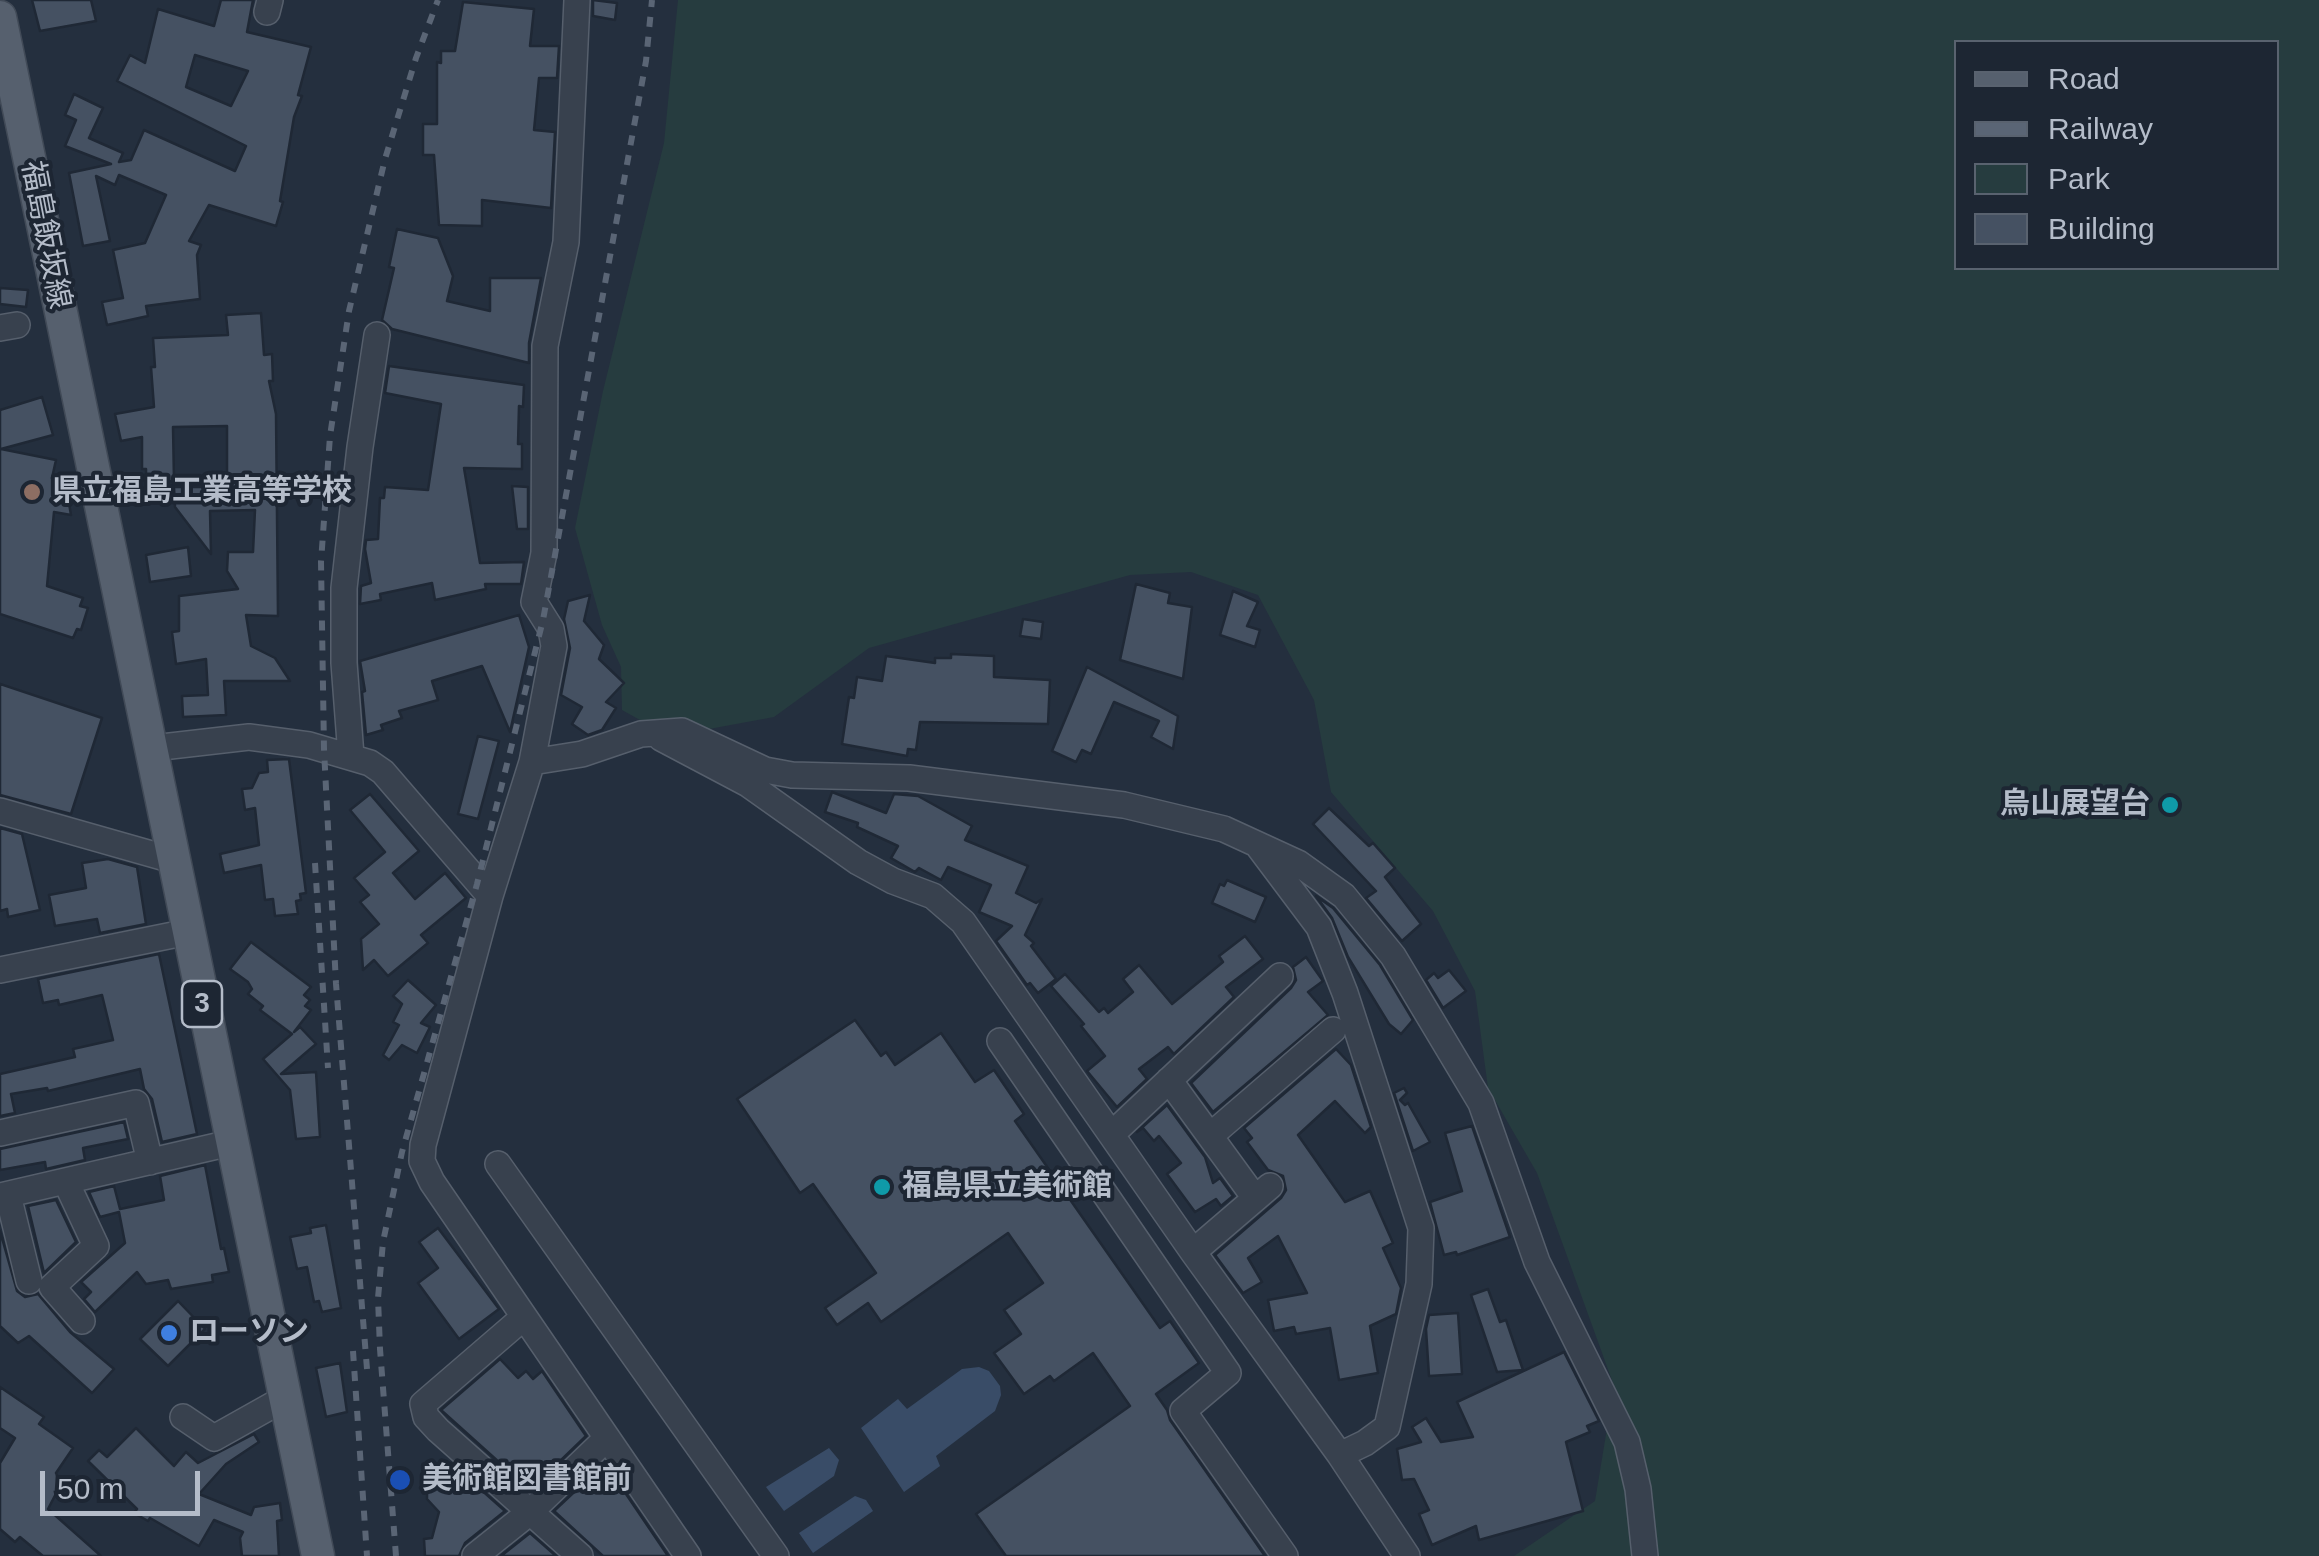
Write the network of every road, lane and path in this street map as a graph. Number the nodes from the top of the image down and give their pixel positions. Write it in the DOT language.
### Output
graph roads {
  1 [pos="577,0"];
  2 [pos="0,17"];
  3 [pos="7,84"];
  4 [pos="378,335"];
  5 [pos="88,452"];
  6 [pos="655,732"];
  7 [pos="152,748"];
  8 [pos="351,756"];
  9 [pos="532,762"];
  10 [pos="0,811"];
  11 [pos="1258,845"];
  12 [pos="176,861"];
  13 [pos="490,896"];
  14 [pos="188,932"];
  15 [pos="0,970"];
  16 [pos="1280,976"];
  17 [pos="1333,1030"];
  18 [pos="1000,1042"];
  19 [pos="1169,1080"];
  20 [pos="0,1133"];
  21 [pos="1113,1134"];
  22 [pos="1210,1136"];
  23 [pos="230,1144"];
  24 [pos="150,1162"];
  25 [pos="498,1164"];
  26 [pos="66,1182"];
  27 [pos="4,1195"];
  28 [pos="1193,1252"];
  29 [pos="29,1282"];
  30 [pos="524,1317"];
  31 [pos="82,1321"];
  32 [pos="287,1397"];
  33 [pos="183,1417"];
  34 [pos="606,1439"];
  35 [pos="1340,1454"];
  36 [pos="530,1512"];
  37 [pos="318,1556"];
  38 [pos="475,1556"];
  39 [pos="580,1556"];
  40 [pos="688,1556"];
  41 [pos="776,1556"];
  42 [pos="1285,1556"];
  43 [pos="1408,1556"];
  44 [pos="1645,1556"];
  1 -- 9 [label="street"];
  2 -- 3 [label="main road, 福島飯坂線 / 3"];
  3 -- 5 [label="main road, 福島飯坂線 / 3"];
  4 -- 8 [label="street"];
  5 -- 7 [label="main road, 3 / 3"];
  6 -- 9 [label="street"];
  6 -- 11 [label="street"];
  6 -- 21 [label="street"];
  7 -- 8 [label="street"];
  7 -- 12 [label="main road, 3 / 3"];
  8 -- 13 [label="street"];
  9 -- 13 [label="street"];
  10 -- 12 [label="street"];
  11 -- 35 [label="street"];
  11 -- 44 [label="street"];
  12 -- 14 [label="main road, 3 / 3"];
  13 -- 30 [label="street"];
  14 -- 15 [label="street"];
  14 -- 23 [label="main road, 3 / 3"];
  16 -- 19 [label="street"];
  17 -- 22 [label="street"];
  18 -- 42 [label="street"];
  19 -- 21 [label="street"];
  19 -- 22 [label="street"];
  20 -- 24 [label="street"];
  21 -- 28 [label="street"];
  22 -- 28 [label="street"];
  23 -- 24 [label="street"];
  23 -- 32 [label="main road, 3 / 3"];
  24 -- 26 [label="street"];
  25 -- 41 [label="street"];
  26 -- 27 [label="street"];
  26 -- 31 [label="street"];
  27 -- 29 [label="street"];
  28 -- 35 [label="street"];
  30 -- 34 [label="street"];
  30 -- 36 [label="street"];
  32 -- 33 [label="street"];
  32 -- 37 [label="main road, 3 / 3"];
  34 -- 36 [label="street"];
  34 -- 40 [label="street"];
  35 -- 43 [label="street"];
  36 -- 38 [label="street"];
  36 -- 39 [label="street"];
}
